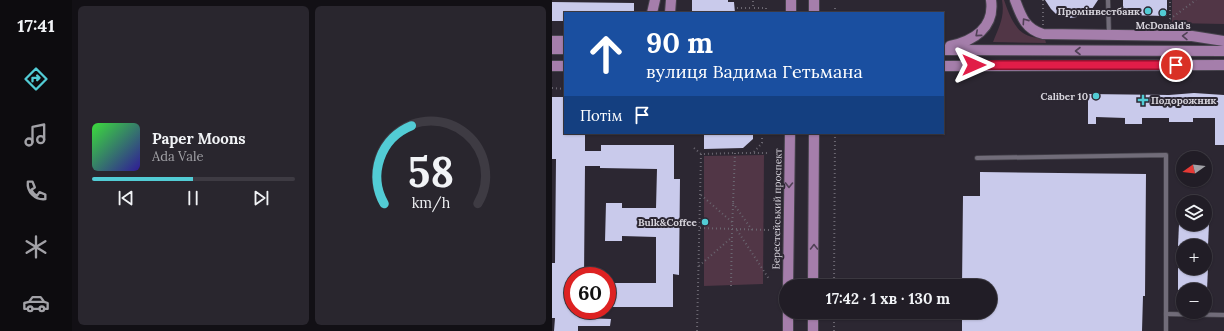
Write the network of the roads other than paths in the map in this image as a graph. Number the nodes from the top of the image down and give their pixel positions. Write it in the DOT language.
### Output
graph roads {
  1 [pos="655,0"];
  2 [pos="671,0"];
  3 [pos="814,0"];
  4 [pos="991,0"];
  5 [pos="1015,0"];
  6 [pos="1108,0"];
  7 [pos="652,12"];
  8 [pos="670,12"];
  9 [pos="814,12"];
  10 [pos="1108,35"];
  11 [pos="552,41"];
  12 [pos="564,41"];
  13 [pos="1224,41"];
  14 [pos="944,47"];
  15 [pos="552,49"];
  16 [pos="564,49"];
  17 [pos="944,50"];
  18 [pos="1224,50"];
  19 [pos="1224,65"];
  20 [pos="552,66"];
  21 [pos="564,66"];
  22 [pos="944,66"];
  23 [pos="790,134"];
  24 [pos="814,134"];
  25 [pos="977,158"];
  26 [pos="788,279"];
  27 [pos="813,279"];
  28 [pos="1166,314"];
  29 [pos="1224,315"];
  30 [pos="788,319"];
  31 [pos="813,319"];
  32 [pos="788,331"];
  33 [pos="813,331"];
  34 [pos="1166,331"];
  1 -- 7 [label="main road"];
  2 -- 8 [label="main road"];
  3 -- 9 [label="main road"];
  4 -- 14 [label="main road, one-way"];
  10 -- 5 [label="main road, one-way"];
  6 -- 10 [label="lane"];
  13 -- 10 [label="main road, one-way"];
  11 -- 12 [label="main road"];
  15 -- 16 [label="main road"];
  18 -- 17 [label="main road, one-way"];
  19 -- 22 [label="main road"];
  20 -- 21 [label="main road"];
  23 -- 26 [label="main road, Берестейський проспект, one-way"];
  27 -- 24 [label="main road, one-way"];
  25 -- 28 [label="lane"];
  28 -- 29 [label="lane"];
  28 -- 34 [label="lane"];
  30 -- 32 [label="main road"];
  31 -- 33 [label="main road"];
}
